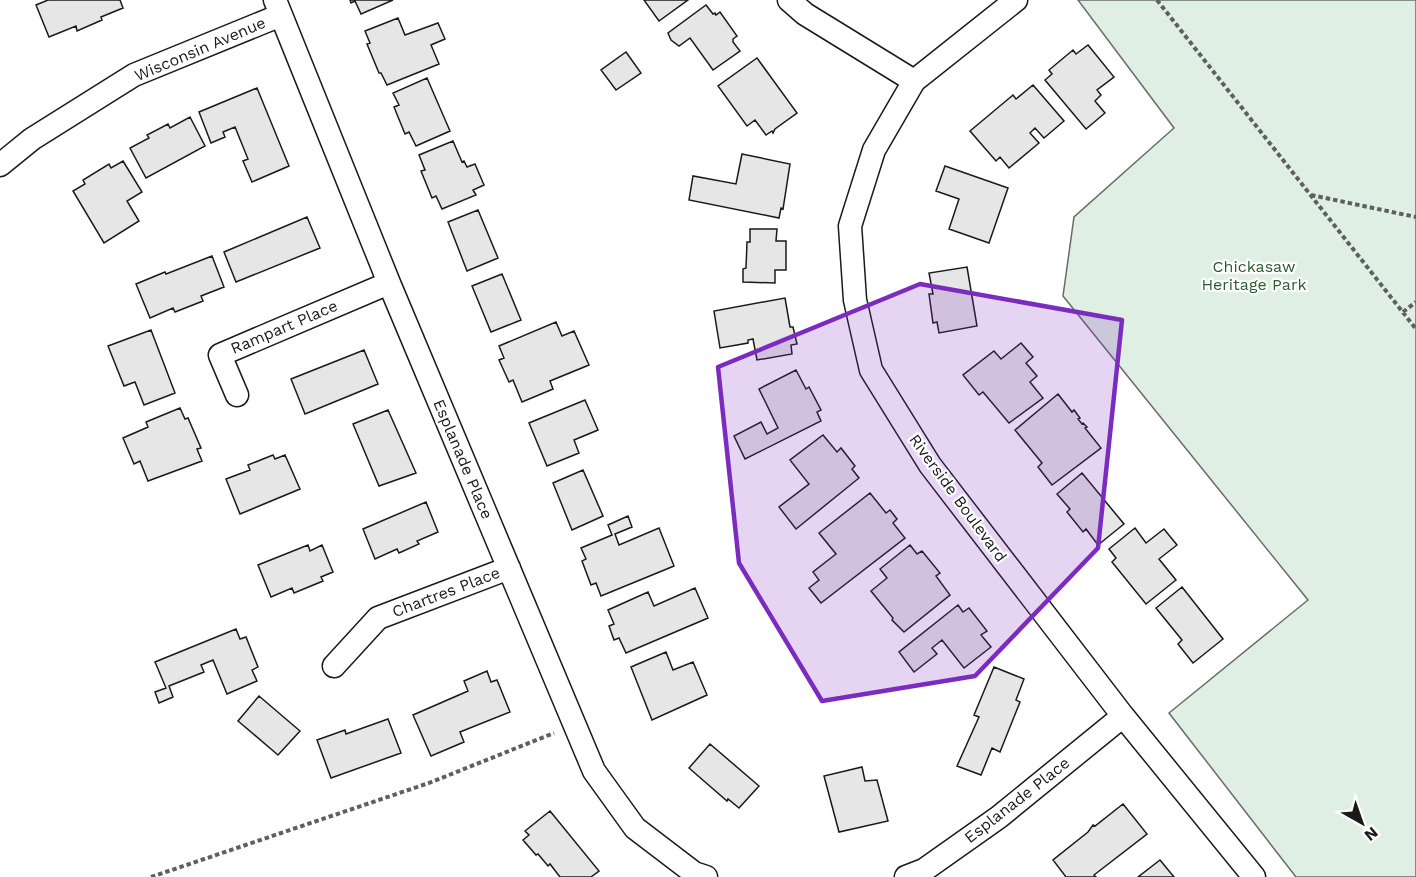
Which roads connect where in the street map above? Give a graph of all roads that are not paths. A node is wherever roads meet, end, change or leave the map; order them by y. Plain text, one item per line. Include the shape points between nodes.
1 (789, 0) edge
2 (1016, 0) edge
3 (278, 8) edge
4 (914, 81) junction
5 (0, 165) edge
6 (389, 283) junction
7 (237, 395) dead end
8 (509, 568) junction
9 (334, 666) dead end
10 (1123, 716) junction
11 (706, 877) edge
12 (906, 877) edge
13 (1254, 877) edge

1 - 4 street via 805,14
2 - 4 street, Riverside Boulevard
3 - 5 street, Wisconsin Avenue via 134,75
3 - 6 street, Esplanade Place
4 - 10 street, Riverside Boulevard via 874,150 850,226 855,300 871,370 930,465
6 - 7 street, Rampart Place via 220,354
6 - 8 street, Esplanade Place
8 - 9 street, Chartres Place via 378,618
8 - 11 street, Esplanade Place via 594,771 635,828 694,873
10 - 12 street, Esplanade Place via 999,817 924,870
10 - 13 street, Riverside Boulevard

